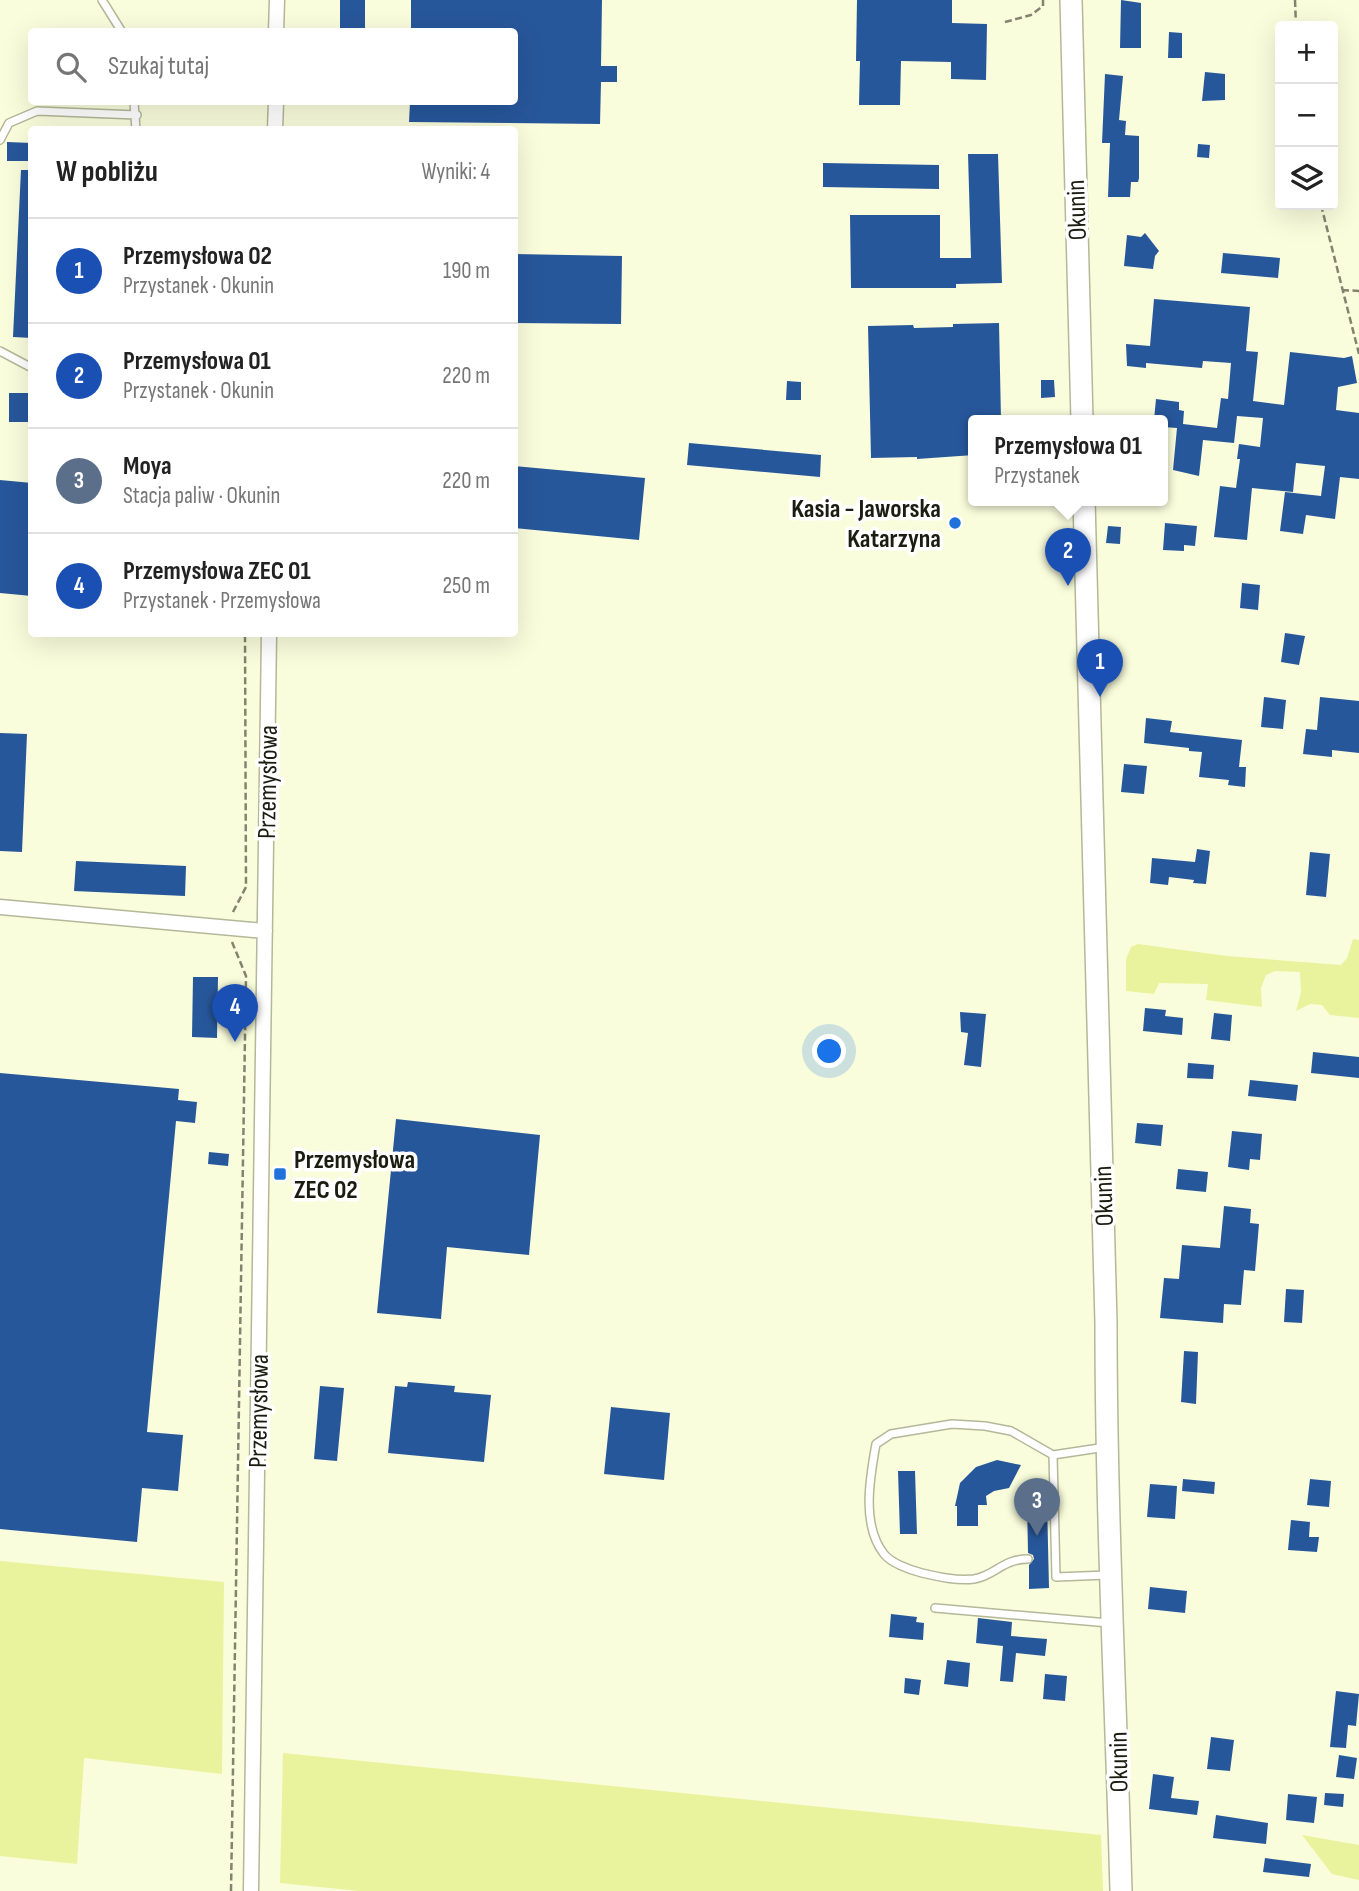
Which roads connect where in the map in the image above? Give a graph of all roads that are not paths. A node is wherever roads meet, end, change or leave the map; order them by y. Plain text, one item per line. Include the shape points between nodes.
1 (102, 0) edge
2 (277, 0) edge
3 (1070, 0) edge
4 (120, 28) edge
5 (276, 28) edge
6 (135, 105) edge
7 (275, 105) edge
8 (137, 115) junction
9 (136, 126) edge
10 (275, 126) edge
11 (0, 140) edge
12 (0, 351) edge
13 (28, 368) edge
14 (1082, 415) edge
15 (1084, 506) edge
16 (269, 637) edge
17 (0, 907) edge
18 (265, 931) junction
19 (1106, 1447) junction
20 (1053, 1455) junction
21 (1028, 1559) dead end
22 (1111, 1574) junction
23 (935, 1608) dead end
24 (1113, 1623) junction
25 (251, 1891) edge
26 (1121, 1891) edge

1 - 4 lane
2 - 5 street
3 - 14 main road, Okunin
6 - 8 lane
7 - 10 street
8 - 9 lane
8 - 11 lane via 37,111 9,122
12 - 13 lane
15 - 19 main road, Okunin
16 - 18 street, Przemysłowa
17 - 18 street
18 - 25 street, Przemysłowa
19 - 20 lane
19 - 22 main road, Okunin
20 - 21 lane via 1011,1431 985,1426 952,1424 891,1434 876,1444 869,1500 873,1532 884,1555 911,1570 941,1578 974,1579 1012,1560
20 - 22 lane via 1052,1558 1056,1577
22 - 24 main road, Okunin
23 - 24 lane
24 - 26 main road, Okunin

